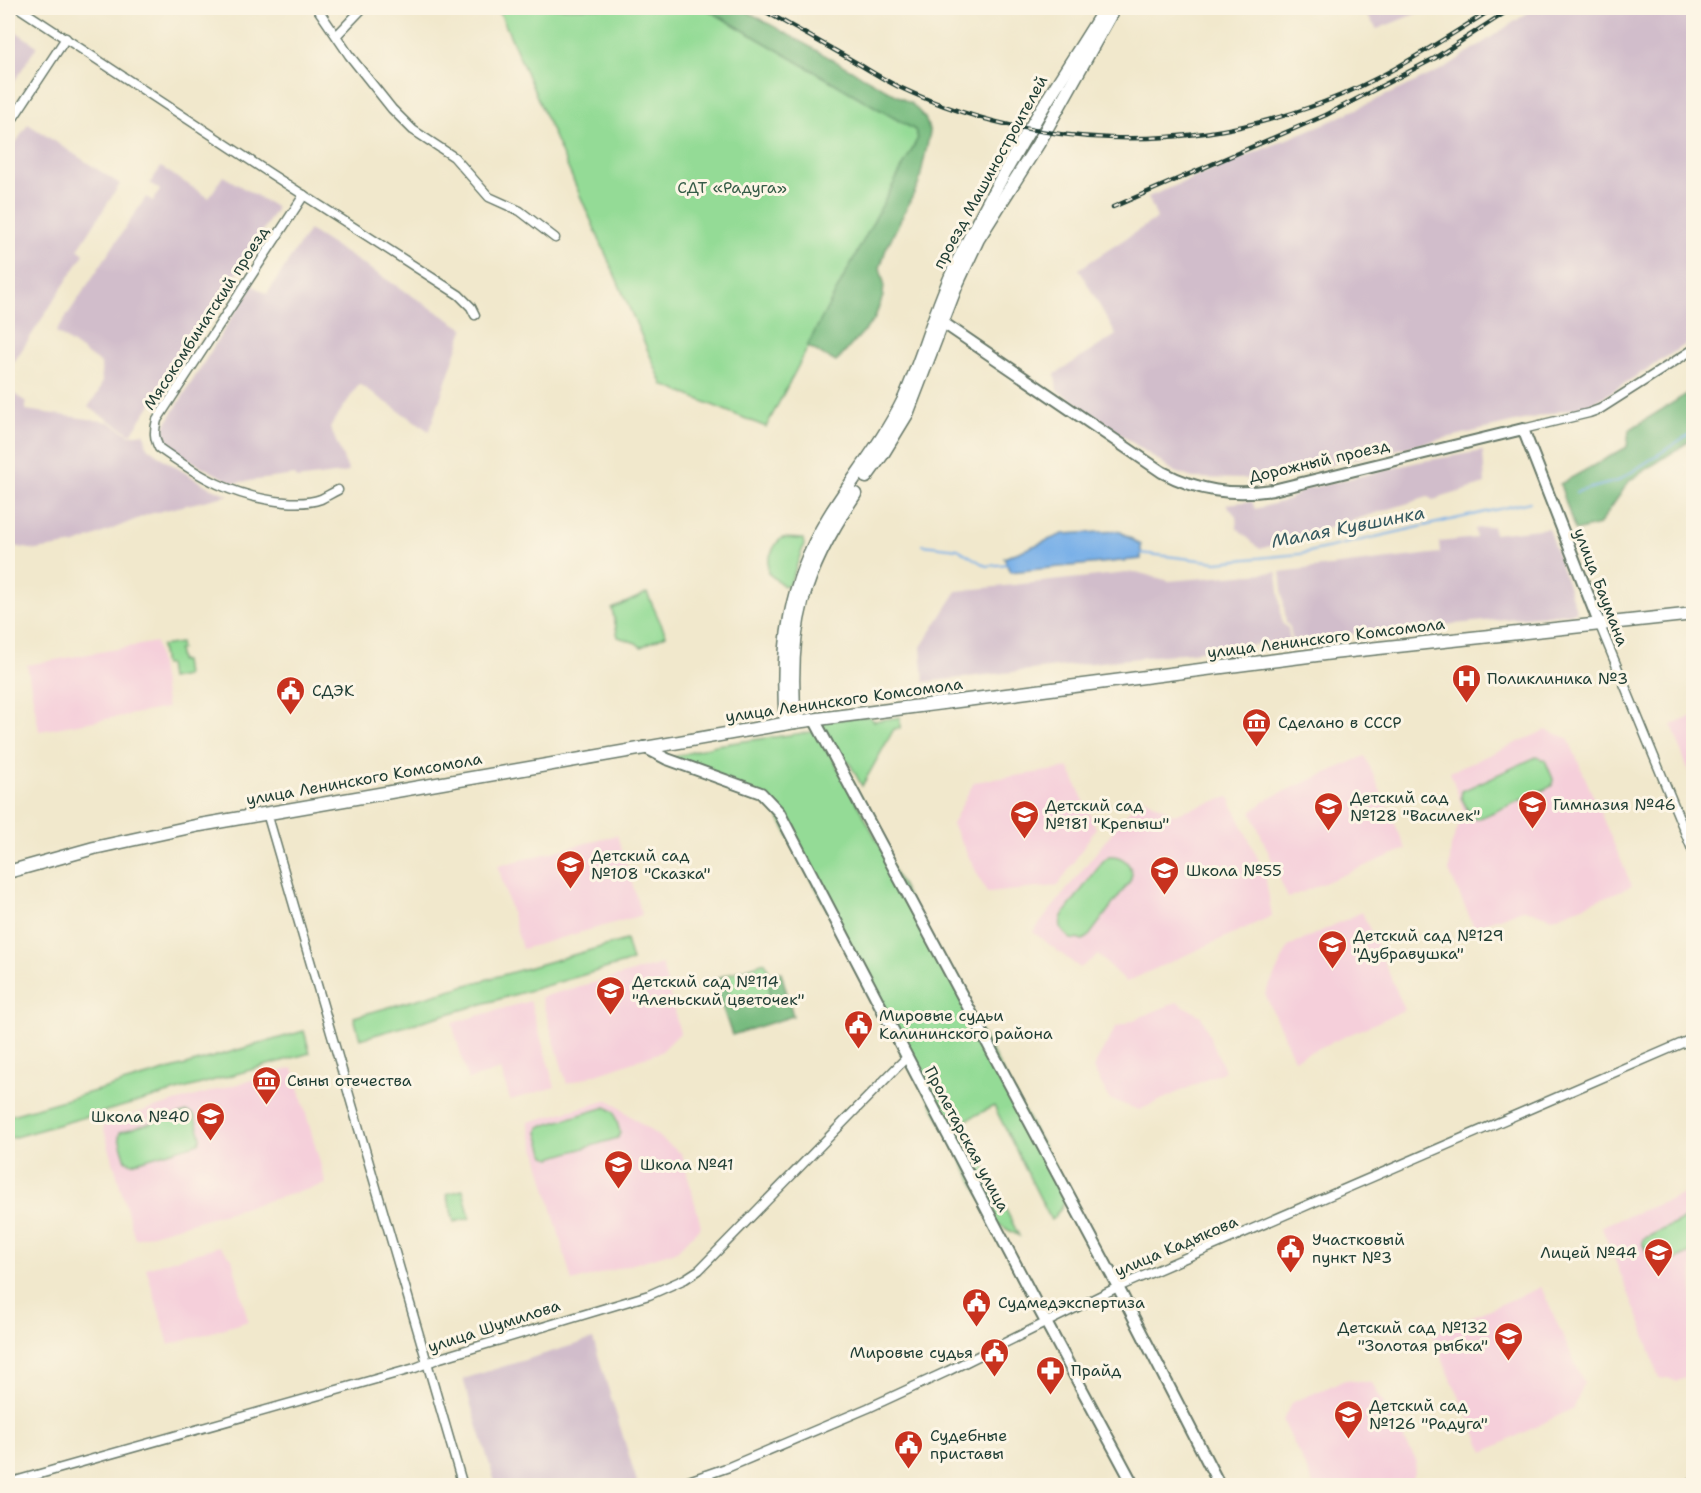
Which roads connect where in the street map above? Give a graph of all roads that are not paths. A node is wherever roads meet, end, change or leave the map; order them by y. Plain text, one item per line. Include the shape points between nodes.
1 (19, 8) edge
2 (317, 8) edge
3 (363, 8) edge
4 (1105, 8) edge
5 (1114, 8) edge
6 (337, 36) junction
7 (66, 38) junction
8 (8, 126) edge
9 (304, 195) junction
10 (555, 238) dead end
11 (475, 315) dead end
12 (938, 319) junction
13 (1694, 349) edge
14 (1523, 429) junction
15 (338, 490) dead end
16 (1694, 614) edge
17 (1599, 623) junction
18 (814, 719) junction
19 (791, 722) junction
20 (645, 747) junction
21 (267, 813) junction
22 (1694, 854) edge
23 (8, 872) edge
24 (1694, 1038) edge
25 (907, 1057) junction
26 (1118, 1287) junction
27 (1046, 1322) junction
28 (427, 1363) junction
29 (1694, 1481) edge
30 (8, 1483) edge
31 (463, 1485) edge
32 (674, 1485) edge
33 (1134, 1485) edge
34 (1220, 1485) edge
35 (1683, 1485) edge

1 - 7 street
2 - 6 street
3 - 6 street
4 - 12 main road, проезд Машиностроителей via 992,197 956,266
5 - 12 main road, проезд Машиностроителей via 1038,144 978,239
6 - 10 street via 392,109 413,130 454,158 489,197 520,211
7 - 8 street
7 - 9 street
9 - 11 street via 459,295
9 - 15 street, Мясокомбинатский проезд via 157,420 155,440 159,448 208,479 257,499 297,503 319,500
12 - 14 street, Дорожный проезд via 1162,472 1203,489 1251,493 1273,490
12 - 19 main road, проезд Машиностроителей via 906,414 882,455 852,491 830,531 793,620
13 - 14 street, Дорожный проезд via 1600,409
14 - 17 street, улица Баумана
16 - 17 main road, улица Ленинского Комсомола
17 - 18 main road, улица Ленинского Комсомола via 1336,652
17 - 22 street, улица Баумана
18 - 19 main road, улица Ленинского Комсомола
18 - 26 street
19 - 20 main road, улица Ленинского Комсомола
20 - 21 main road, улица Ленинского Комсомола
20 - 25 street, Пролетарская улица via 667,759 761,793 780,812
21 - 23 main road, улица Ленинского Комсомола via 94,848
21 - 28 street
24 - 26 street, улица Кадыкова
25 - 27 street, Пролетарская улица
25 - 28 street, улица Шумилова via 699,1270 685,1279 649,1295
26 - 27 street, улица Кадыкова
26 - 34 street
27 - 32 street, улица Кадыкова via 868,1408 729,1467
27 - 33 street, Пролетарская улица
28 - 30 street, улица Шумилова
28 - 31 street
29 - 35 street

